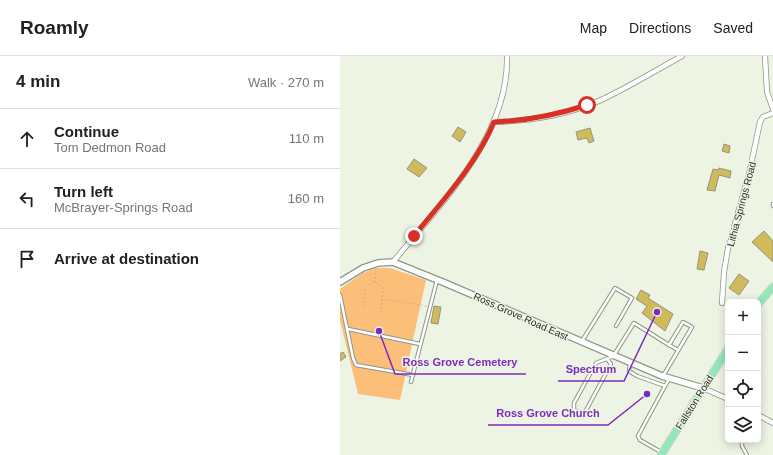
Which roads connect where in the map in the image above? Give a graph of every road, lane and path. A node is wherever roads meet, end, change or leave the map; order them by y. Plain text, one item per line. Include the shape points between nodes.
1 (507, 56) edge
2 (682, 56) edge
3 (765, 56) edge
4 (773, 109) edge
5 (773, 113) edge
6 (494, 122) junction
7 (393, 262) junction
8 (376, 268) dead end
9 (437, 279) junction
10 (340, 282) edge
11 (375, 282) junction
12 (773, 287) edge
13 (340, 295) edge
14 (382, 299) junction
15 (761, 301) edge
16 (722, 303) dead end
17 (363, 306) dead end
18 (430, 307) junction
19 (380, 312) dead end
20 (616, 326) dead end
21 (348, 329) junction
22 (581, 342) junction
23 (420, 344) junction
24 (669, 344) junction
25 (678, 350) junction
26 (725, 354) edge
27 (614, 356) junction
28 (607, 359) junction
29 (630, 363) junction
30 (413, 375) junction
31 (662, 376) junction
32 (669, 378) junction
33 (411, 382) dead end
34 (665, 386) junction
35 (703, 388) junction
36 (725, 398) edge
37 (761, 416) edge
38 (773, 422) edge
39 (742, 443) edge
40 (662, 454) edge
41 (747, 455) edge

1 - 6 street via 504,86
2 - 6 street via 602,100 550,116
3 - 4 street via 768,92
5 - 16 street, Lithia Springs Road via 763,117 760,122 749,174 728,248
6 - 7 street via 482,147 465,172
7 - 9 street, Ross Grove Road East
7 - 10 street, Ross Grove Road East via 363,268
8 - 11 path
9 - 18 lane
9 - 22 street, Ross Grove Road East
11 - 14 path via 382,288
11 - 17 path via 365,287
12 - 15 main road
13 - 21 lane
14 - 18 path
14 - 19 path
18 - 23 lane
20 - 22 lane via 632,298 615,288
21 - 23 lane
21 - 30 lane via 356,365
22 - 27 street, Ross Grove Road East
23 - 30 lane
24 - 25 lane
24 - 25 lane via 683,322 692,327
24 - 27 lane via 634,323
25 - 31 lane
26 - 35 main road, Fallston Road
27 - 28 lane
27 - 29 street, Ross Grove Road East
28 - 28 lane via 611,364 584,414 578,413 573,406 585,382 596,363
29 - 31 street, Ross Grove Road East
29 - 34 lane via 629,371
30 - 33 lane
31 - 32 street, Ross Grove Road East
32 - 34 lane
32 - 35 street, Ross Grove Road East
34 - 40 lane via 638,436
35 - 36 street
35 - 40 main road, Fallston Road
37 - 38 street
39 - 41 lane

